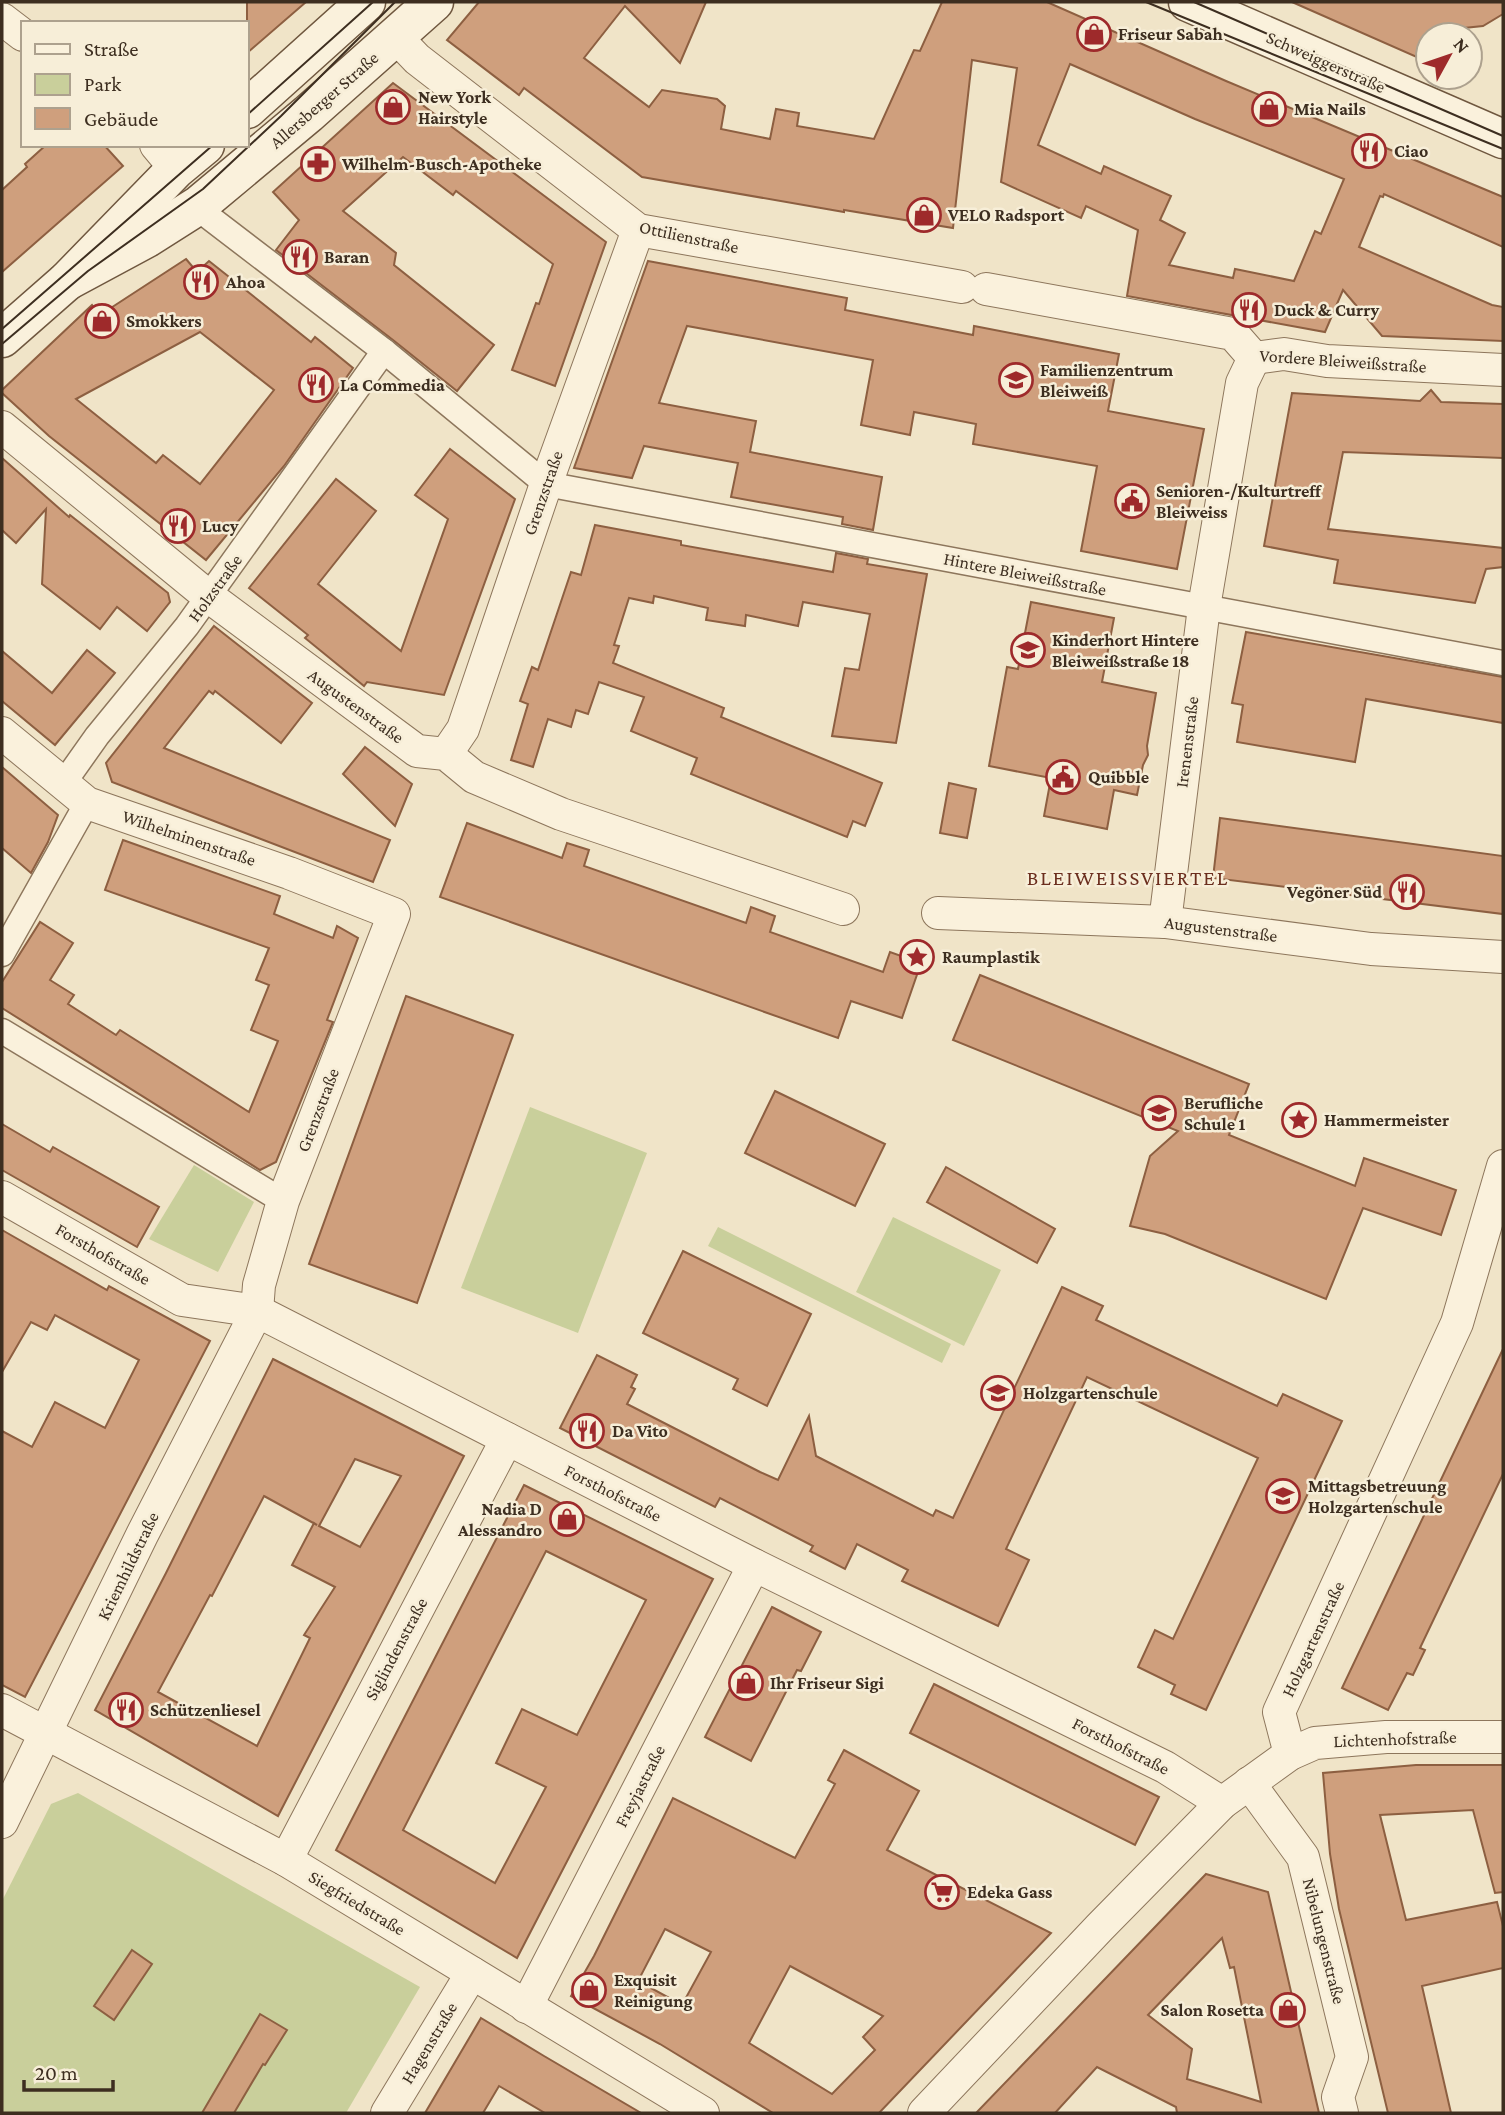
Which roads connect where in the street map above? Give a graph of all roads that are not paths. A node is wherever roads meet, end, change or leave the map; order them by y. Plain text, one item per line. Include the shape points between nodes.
1 (366, 2) edge
2 (434, 2) edge
3 (1188, 2) edge
4 (2, 19) edge
5 (21, 33) edge
6 (396, 37) junction
7 (248, 108) edge
8 (1503, 139) edge
9 (179, 153) edge
10 (198, 205) junction
11 (638, 230) junction
12 (67, 281) junction
13 (974, 288) joint
14 (2, 338) edge
15 (383, 351) junction
16 (1254, 358) junction
17 (1503, 370) edge
18 (2, 428) edge
19 (546, 484) junction
20 (208, 596) junction
21 (1204, 607) junction
22 (1503, 663) edge
23 (2, 733) edge
24 (446, 754) junction
25 (63, 784) junction
26 (88, 803) junction
27 (843, 909) dead end
28 (938, 912) dead end
29 (394, 914) joint
30 (1165, 922) junction
31 (2, 954) edge
32 (1503, 957) edge
33 (2, 1031) edge
34 (1503, 1166) edge
35 (2, 1197) edge
36 (283, 1201) junction
37 (257, 1311) junction
38 (507, 1439) junction
39 (754, 1565) junction
40 (2, 1710) edge
41 (46, 1733) junction
42 (1503, 1737) edge
43 (1290, 1754) junction
44 (1249, 1783) junction
45 (1222, 1803) junction
46 (2, 1822) edge
47 (286, 1860) junction
48 (472, 1973) junction
49 (526, 2007) junction
50 (387, 2113) edge
51 (703, 2113) edge
52 (923, 2113) edge
53 (1342, 2113) edge

1 - 7 main road
2 - 6 main road, Allersberger Straße
3 - 8 main road, Schweiggerstraße
4 - 5 street
6 - 10 main road, Allersberger Straße
6 - 11 street, Ottilienstraße via 417,59
9 - 12 main road, Allersberger Straße
10 - 12 main road, Allersberger Straße
10 - 15 street
11 - 13 street, Ottilienstraße
11 - 19 street, Grenzstraße
12 - 14 main road, Allersberger Straße
13 - 16 street, Vordere Bleiweißstraße via 1233,334
15 - 19 street
15 - 20 street, Holzstraße
16 - 17 street, Vordere Bleiweißstraße via 1283,354 1327,361
16 - 21 street, Irenenstraße via 1242,383
18 - 20 street, Augustenstraße
19 - 21 street, Hintere Bleiweißstraße
19 - 24 street, Grenzstraße via 463,729
20 - 24 street, Augustenstraße via 417,751
20 - 25 street, Holzstraße
21 - 22 street, Hintere Bleiweißstraße
21 - 30 street, Irenenstraße
23 - 25 street, Wilhelminenstraße
24 - 27 street, Augustenstraße via 474,777 561,814
25 - 26 street, Wilhelminenstraße
26 - 29 street, Wilhelminenstraße
26 - 31 street
28 - 30 street, Augustenstraße
29 - 36 street, Grenzstraße
30 - 32 street, Augustenstraße via 1371,948
33 - 36 street
34 - 43 street, Holzgartenstraße via 1457,1323 1279,1712
35 - 37 street, Forsthofstraße via 182,1300
36 - 37 street, Grenzstraße via 259,1284
37 - 38 street, Forsthofstraße
37 - 41 street, Kriemhildstraße
38 - 39 street, Forsthofstraße
38 - 47 street, Siglindenstraße
39 - 45 street, Forsthofstraße via 1165,1766
39 - 49 street, Freyjastraße
40 - 41 street, Siegfriedstraße
41 - 46 street, Kriemhildstraße
41 - 47 street, Siegfriedstraße
42 - 43 street, Lichtenhofstraße via 1386,1737 1315,1743
43 - 44 street
44 - 45 street
44 - 53 street, Nibelungenstraße via 1303,1857 1352,2057 1338,2097
45 - 52 street
47 - 48 street, Siegfriedstraße
48 - 49 street, Siegfriedstraße
48 - 50 street, Hagenstraße
49 - 51 street, Siegfriedstraße

